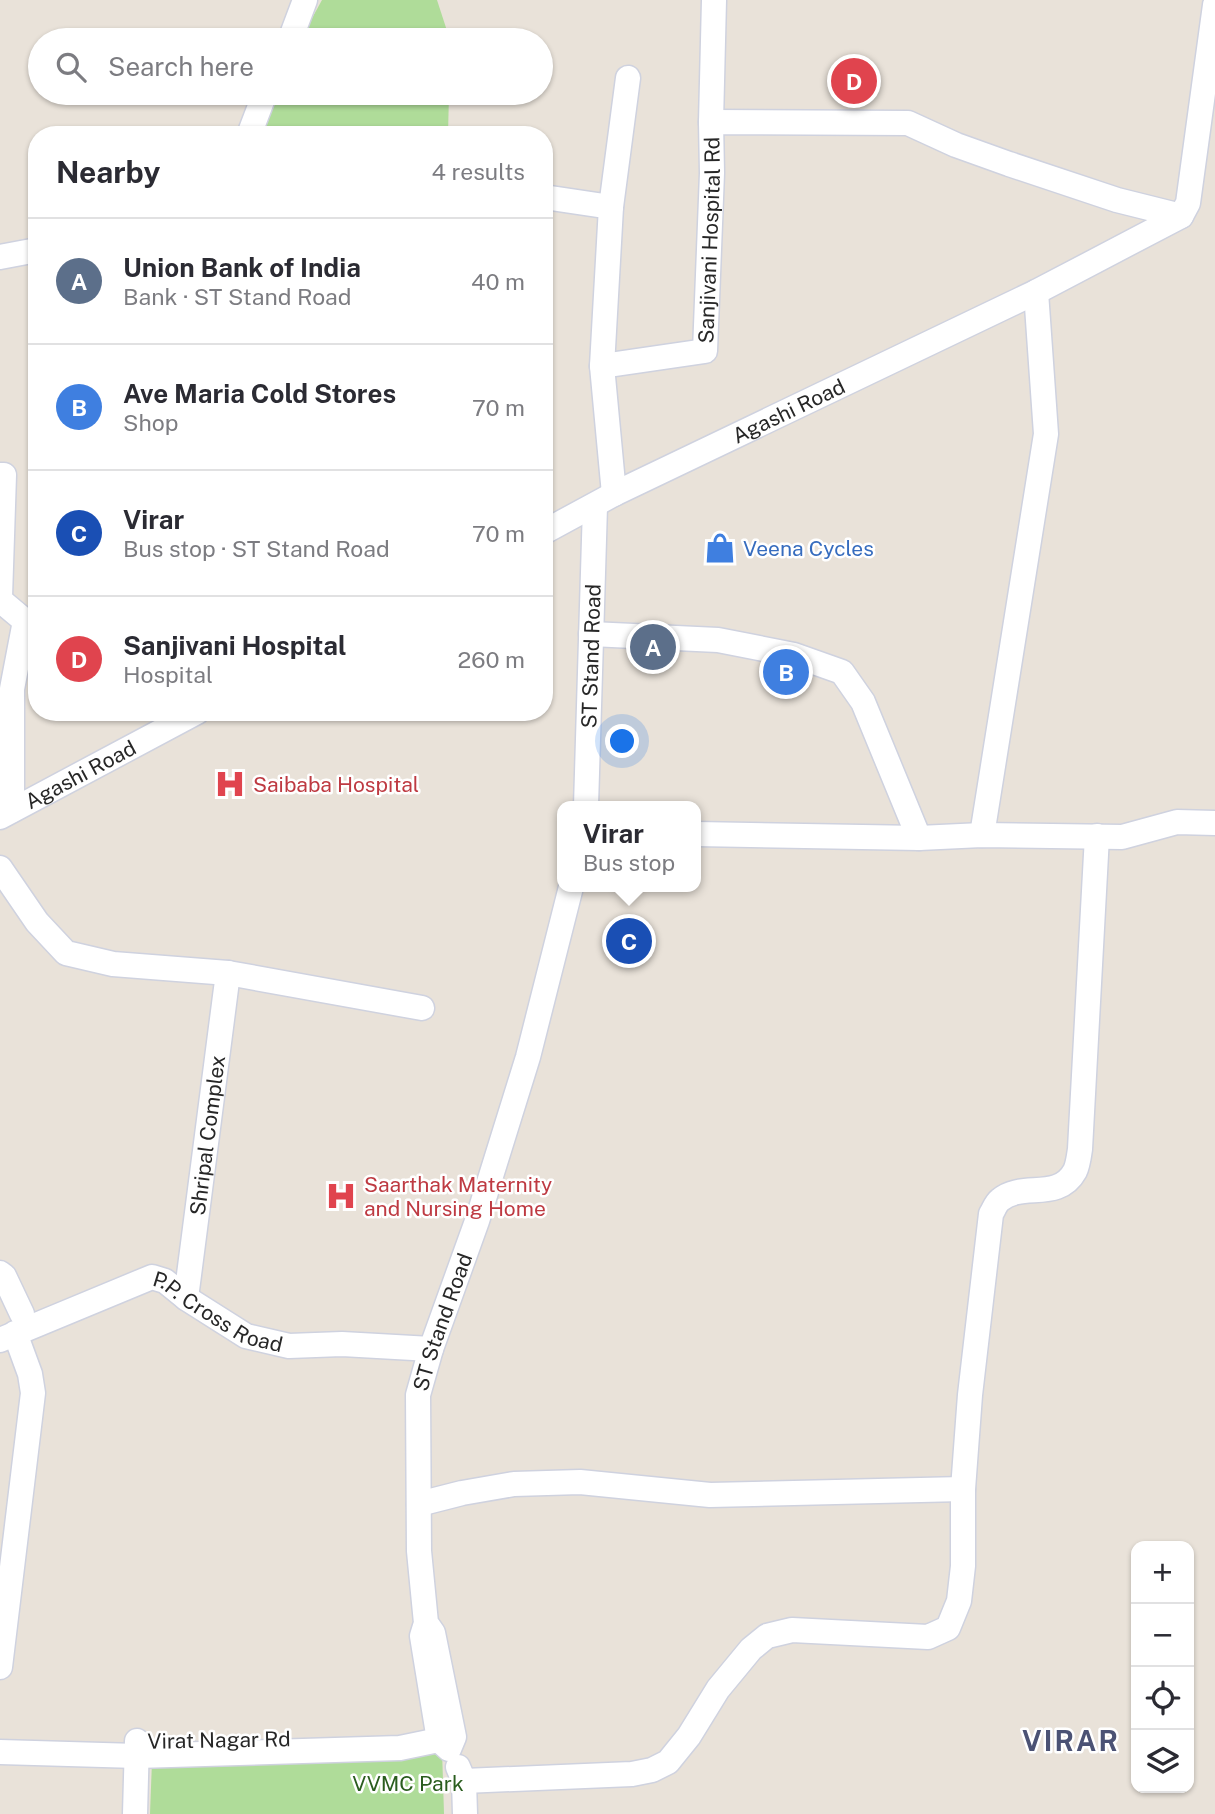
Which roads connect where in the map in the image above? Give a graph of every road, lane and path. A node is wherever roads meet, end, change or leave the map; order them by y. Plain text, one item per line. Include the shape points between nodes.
1 (305, 0) edge
2 (714, 0) edge
3 (1215, 5) edge
4 (294, 28) edge
5 (628, 78) dead end
6 (260, 105) edge
7 (716, 122) junction
8 (252, 126) edge
9 (553, 198) edge
10 (611, 208) junction
11 (1181, 216) junction
12 (28, 252) edge
13 (0, 257) edge
14 (1036, 292) junction
15 (602, 366) junction
16 (0, 475) edge
17 (604, 500) junction
18 (553, 527) edge
19 (0, 598) edge
20 (591, 634) junction
21 (6, 688) edge
22 (180, 721) edge
23 (586, 801) edge
24 (6, 813) edge
25 (1215, 823) edge
26 (701, 834) edge
27 (982, 835) junction
28 (1097, 836) junction
29 (919, 838) junction
30 (0, 868) edge
31 (570, 892) edge
32 (228, 973) junction
33 (422, 1008) dead end
34 (0, 1273) edge
35 (186, 1298) junction
36 (12, 1329) edge
37 (431, 1349) junction
38 (963, 1489) junction
39 (419, 1504) junction
40 (0, 1667) edge
41 (445, 1735) junction
42 (0, 1737) edge
43 (137, 1748) junction
44 (0, 1752) edge
45 (464, 1781) junction
46 (135, 1814) edge
47 (465, 1814) edge

1 - 4 street
2 - 7 street
3 - 11 street via 1188,203
5 - 10 street, ST Stand Road
6 - 8 street
7 - 11 street via 908,123 1009,164
7 - 15 street, Sanjivani Hospital Rd via 705,351
9 - 10 street
10 - 15 street, ST Stand Road
11 - 14 street, Agashi Road
12 - 13 street
14 - 17 street, Agashi Road
14 - 27 street via 1046,433
15 - 17 street, ST Stand Road
16 - 19 street via 4,475
17 - 18 street, Agashi Road
17 - 20 street, ST Stand Road
19 - 21 street via 25,621
20 - 23 street, ST Stand Road
20 - 29 street via 718,640 794,655 842,673 863,702
21 - 24 street
22 - 24 street, Agashi Road
25 - 28 street via 1177,822 1122,837
26 - 29 street
27 - 28 street
27 - 29 street
28 - 38 street via 1076,1170 1063,1185 1011,1194 999,1201 991,1214
30 - 32 street via 37,922 66,953 113,964
31 - 37 street, ST Stand Road via 528,1057
32 - 33 street
32 - 35 street, Shripal Complex
34 - 36 street
35 - 36 street, P.P. Cross Road via 152,1277
35 - 37 street, P.P. Cross Road via 246,1336 289,1346
36 - 40 street via 33,1393
37 - 39 street, ST Stand Road via 418,1395
38 - 39 street via 710,1495 567,1482 514,1484
38 - 45 street via 963,1566 959,1601 948,1628 928,1637 792,1630 767,1636 718,1689 668,1762 652,1770
39 - 41 street, ST Stand Road via 426,1623 433,1633
41 - 43 street, Virat Nagar Rd
41 - 45 street, ST Stand Road
42 - 43 street, Virat Nagar Rd
43 - 44 street
43 - 46 street
45 - 47 street

